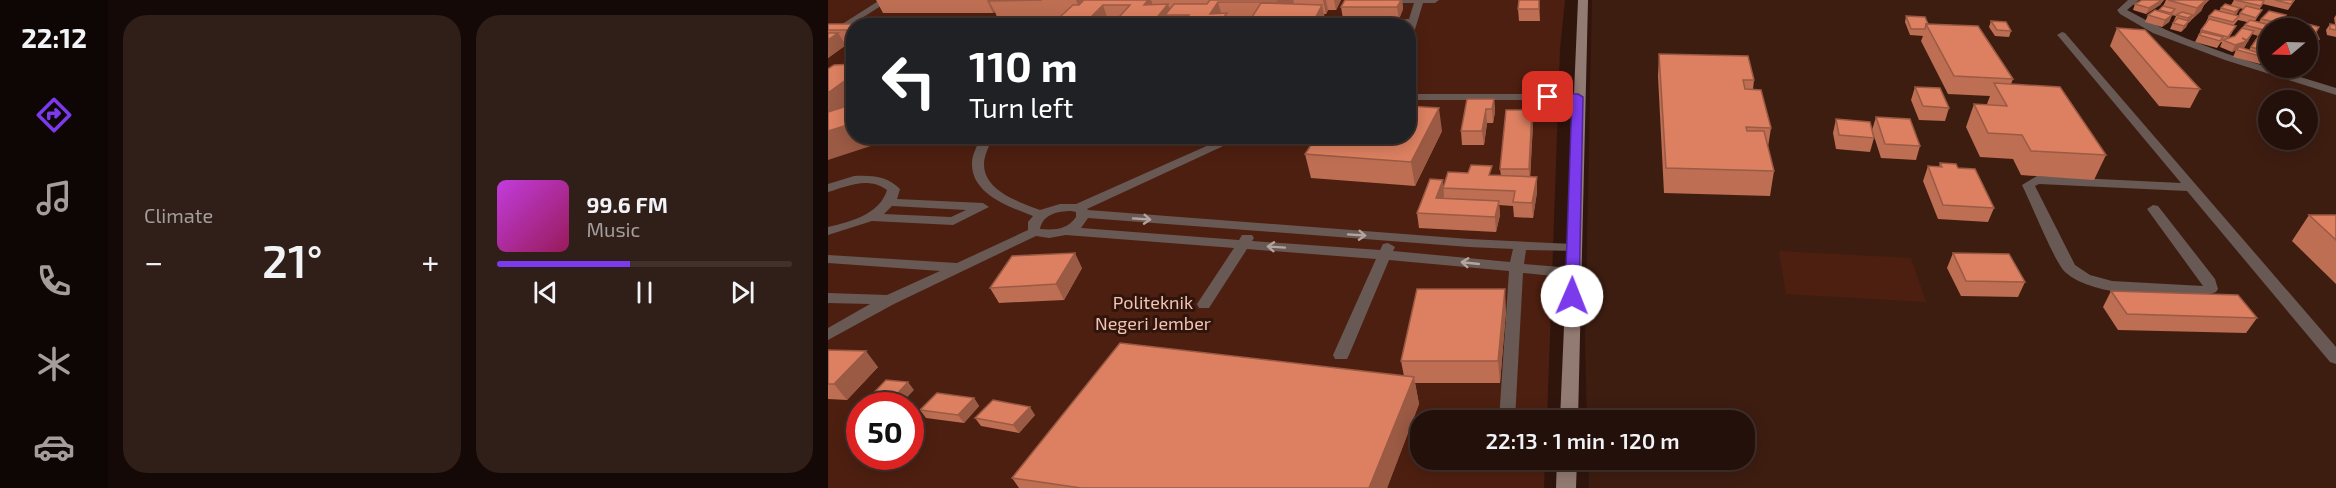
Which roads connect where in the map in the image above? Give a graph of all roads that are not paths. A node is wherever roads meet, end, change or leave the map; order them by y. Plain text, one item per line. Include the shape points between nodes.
1 (886, 0) edge
2 (1366, 0) edge
3 (1419, 0) edge
4 (1435, 0) edge
5 (1583, 0) edge
6 (2134, 0) edge
7 (856, 18) edge
8 (1413, 18) edge
9 (846, 24) edge
10 (846, 32) edge
11 (831, 33) edge
12 (2062, 36) dead end
13 (2336, 92) edge
14 (1416, 97) edge
15 (1578, 97) junction
16 (985, 144) edge
17 (1216, 144) edge
18 (2191, 186) junction
19 (828, 188) edge
20 (889, 202) junction
21 (1010, 204) junction
22 (983, 207) junction
23 (2153, 209) dead end
24 (1081, 211) junction
25 (1042, 215) junction
26 (870, 217) junction
27 (1254, 227) junction
28 (843, 228) junction
29 (828, 231) edge
30 (1065, 231) junction
31 (1035, 232) junction
32 (1392, 237) junction
33 (828, 242) edge
34 (1242, 245) junction
35 (1520, 246) junction
36 (1573, 248) junction
37 (1385, 255) junction
38 (828, 259) edge
39 (958, 267) junction
40 (1516, 268) junction
41 (1572, 273) junction
42 (828, 298) edge
43 (889, 300) junction
44 (1204, 304) dead end
45 (832, 330) edge
46 (1341, 356) dead end
47 (2336, 358) edge
48 (1508, 410) edge
49 (1569, 410) edge
50 (1567, 470) edge
51 (1566, 488) edge

1 - 7 lane
2 - 3 lane
3 - 4 lane
3 - 8 lane
5 - 15 main road
6 - 13 street via 2123,12 2157,31
9 - 11 lane
10 - 11 lane
12 - 18 lane
14 - 15 lane
15 - 36 main road
16 - 21 lane via 978,165 982,180
17 - 24 lane
18 - 23 lane via 2037,180 2028,185 2069,267 2085,278 2112,286 2211,289 2210,282
18 - 47 lane
19 - 20 lane via 864,179 885,181 894,189
20 - 22 lane
20 - 26 lane
21 - 22 lane
21 - 25 lane
22 - 26 lane via 953,221
24 - 25 lane via 1057,208
24 -> 27 lane
24 - 30 lane via 1079,223
25 - 31 lane via 1033,224
26 - 28 lane
27 -> 32 lane
27 - 34 lane
28 - 29 lane
28 - 33 lane
30 - 31 lane
30 - 34 lane
31 - 39 lane
32 - 35 lane
32 - 37 lane
37 -> 34 lane
34 - 44 lane
35 - 36 lane
35 - 40 lane
36 - 41 main road
40 -> 37 lane
37 - 46 lane
38 - 39 lane
39 - 43 lane
40 - 41 lane
40 - 48 lane
41 - 49 main road
42 - 43 lane
43 - 45 lane
50 - 51 main road

